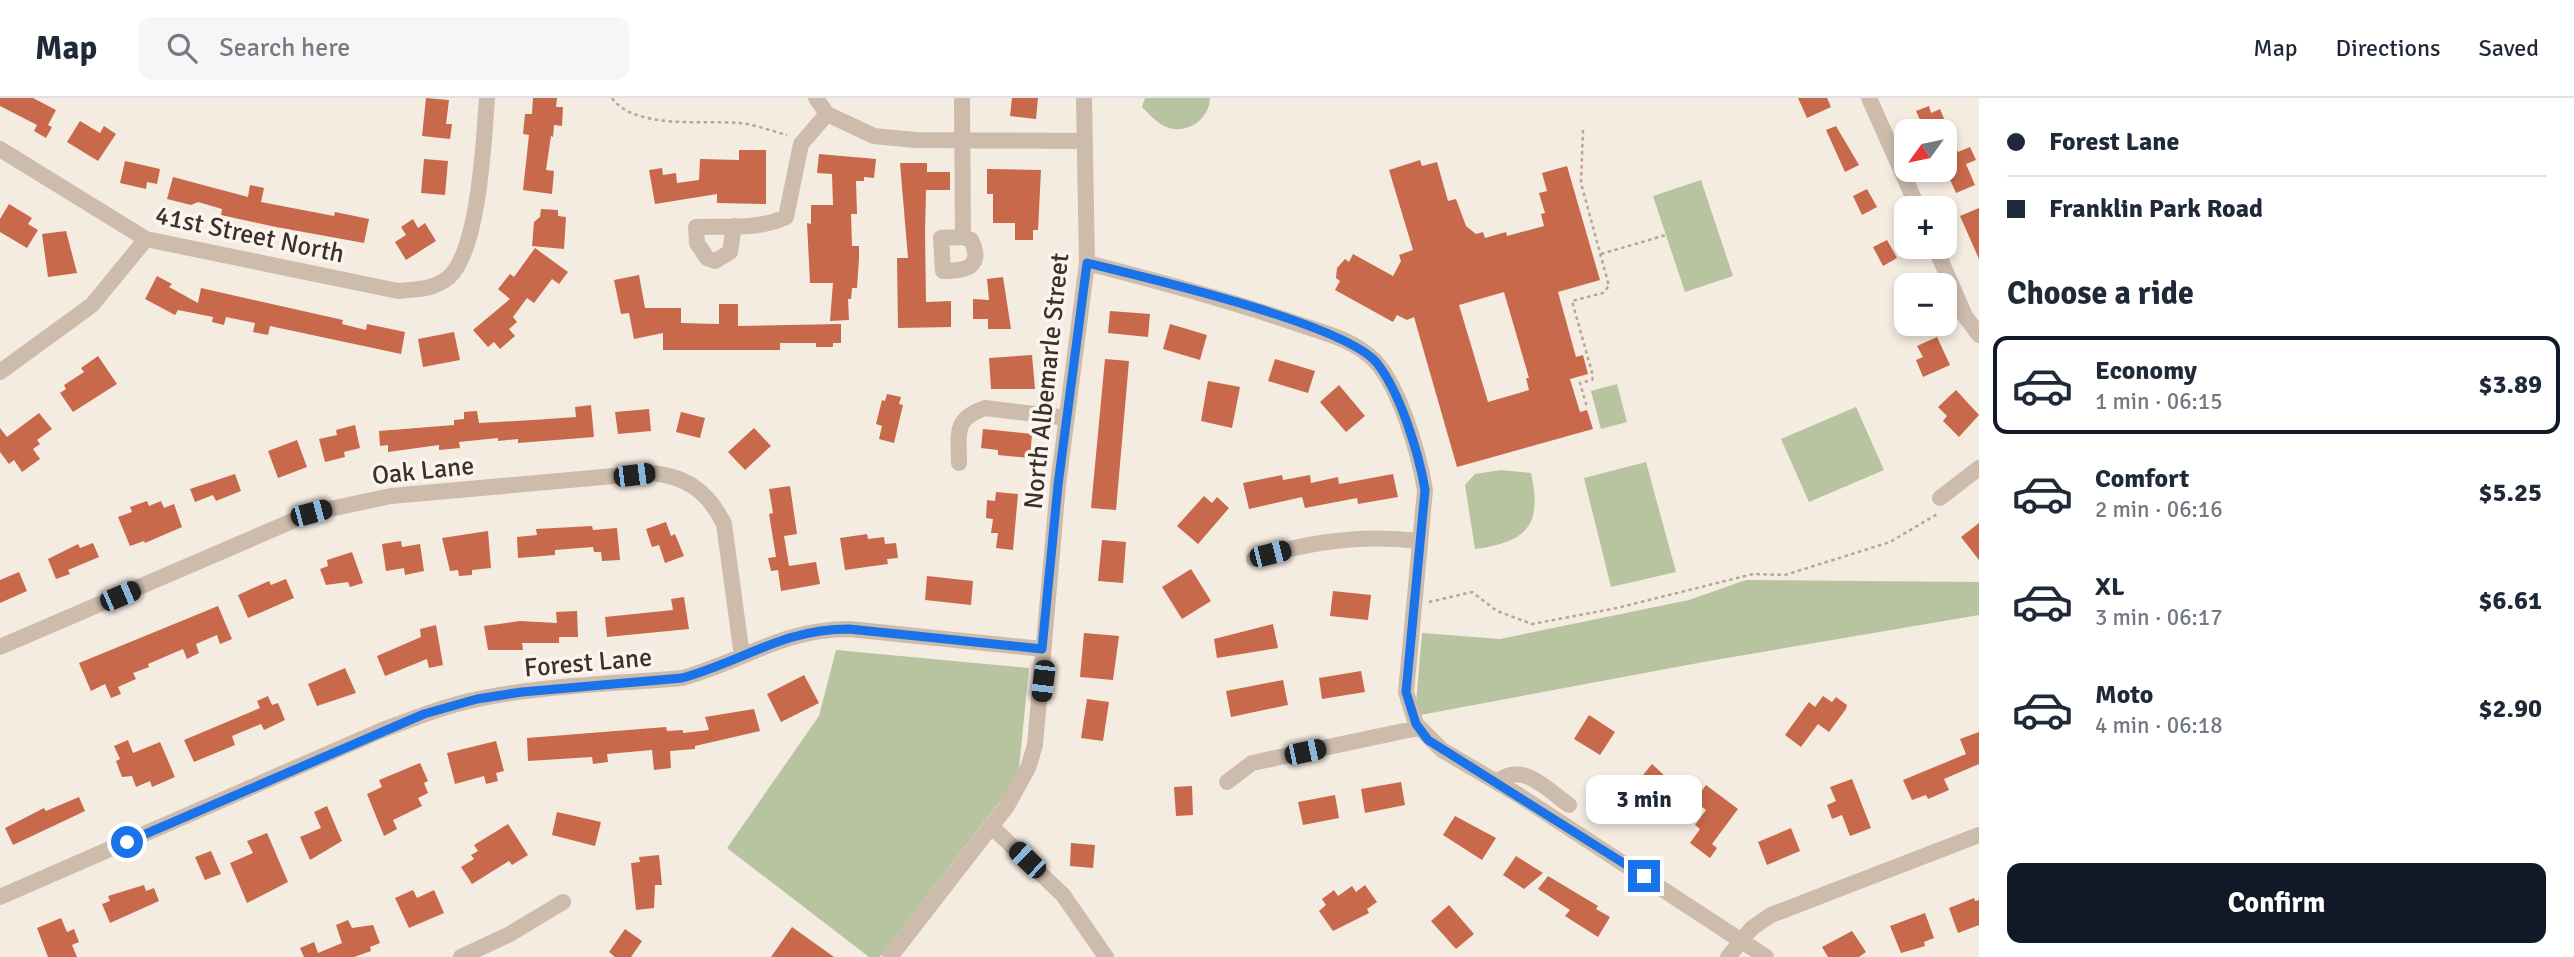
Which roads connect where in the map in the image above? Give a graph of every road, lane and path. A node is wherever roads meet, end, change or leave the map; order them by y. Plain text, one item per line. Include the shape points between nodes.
1 (487, 98) edge
2 (612, 98) edge
3 (816, 98) edge
4 (962, 98) edge
5 (1084, 98) edge
6 (1869, 98) edge
7 (827, 114) junction
8 (1583, 130) dead end
9 (964, 138) junction
10 (804, 140) junction
11 (1085, 141) junction
12 (0, 149) edge
13 (1913, 196) edge
14 (734, 226) dead end
15 (1666, 236) dead end
16 (963, 237) dead end
17 (146, 239) junction
18 (1601, 254) junction
19 (1940, 259) edge
20 (1087, 263) junction
21 (1979, 335) edge
22 (0, 372) edge
23 (1587, 407) dead end
24 (1067, 418) junction
25 (959, 463) dead end
26 (1979, 468) edge
27 (1941, 505) joint
28 (1418, 541) junction
29 (1254, 559) dead end
30 (1413, 608) junction
31 (0, 647) edge
32 (1042, 649) junction
33 (742, 656) junction
34 (1418, 728) junction
35 (1227, 782) dead end
36 (1497, 782) junction
37 (1569, 805) dead end
38 (991, 826) junction
39 (1979, 835) edge
40 (0, 897) edge
41 (563, 902) dead end
42 (1740, 940) junction
43 (461, 957) edge
44 (890, 957) edge
45 (1106, 957) edge
46 (1728, 957) edge
47 (1766, 957) edge

1 - 17 street, 41st Street North via 473,230 450,276 429,288 398,291
2 - 10 path via 619,108 651,117 741,123
3 - 7 street
4 - 9 street
5 - 11 street, North Albemarle Street
6 - 13 street
7 - 9 street via 874,136
7 - 10 street
8 - 18 path via 1581,183
9 - 11 street
9 - 16 street
10 - 14 street via 786,217 767,226
11 - 20 street, North Albemarle Street
12 - 17 street, 41st Street North
15 - 18 path
17 - 22 street via 92,305
18 - 23 path via 1608,292 1572,301 1593,376 1580,383
19 - 21 street via 1965,316
20 - 24 street, North Albemarle Street
20 - 28 street via 1276,316 1362,349 1385,375 1421,467 1425,490
24 - 25 street via 985,408 973,412 960,426
24 - 32 street, North Albemarle Street
26 - 27 street
27 - 30 path via 1890,542 1785,575 1753,574 1617,608 1532,624 1497,611 1472,592
28 - 29 street via 1365,537 1306,545
28 - 30 street
30 - 34 street via 1406,692
31 - 33 street, Oak Lane via 311,513 391,496 648,473 682,479 708,497 717,510 724,524
32 - 33 street, Forest Lane via 819,629
32 - 38 street, North Albemarle Street via 1035,745 1018,790
33 - 40 street, Forest Lane via 682,678 522,692 424,714
34 - 35 street via 1252,763
34 - 36 street via 1442,750
36 - 37 street via 1508,773 1522,773
36 - 42 street
38 - 44 street, North Albemarle Street
38 - 45 street via 1063,895
39 - 42 street via 1771,915
41 - 43 street
42 - 46 street
42 - 47 street

